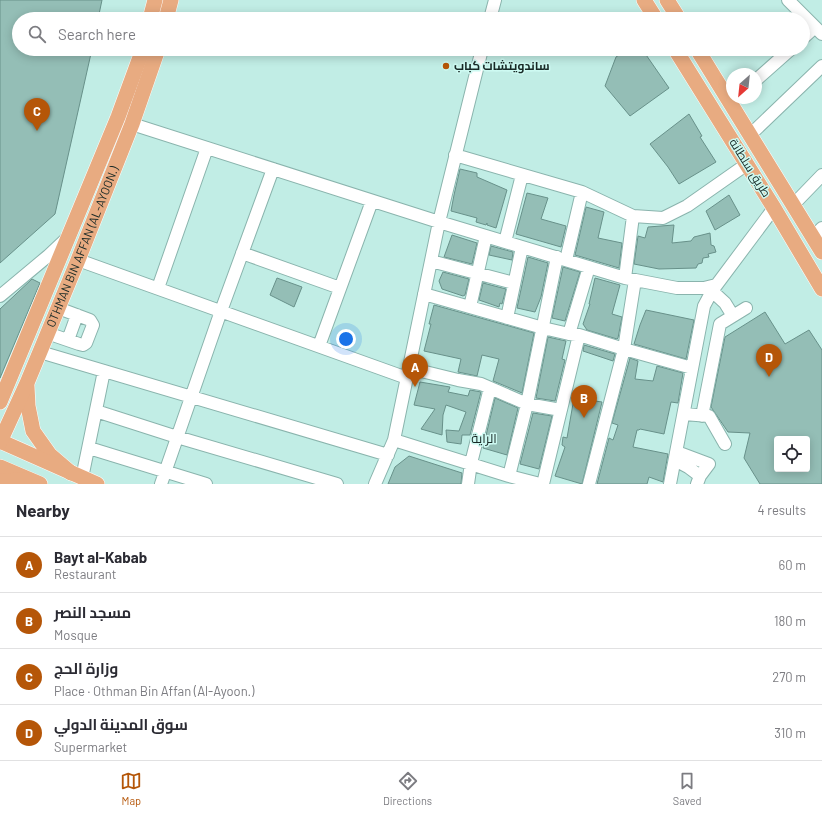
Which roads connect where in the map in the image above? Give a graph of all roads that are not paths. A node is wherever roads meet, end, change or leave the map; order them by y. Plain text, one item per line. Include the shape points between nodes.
1 (155, 0) edge
2 (171, 0) edge
3 (495, 0) edge
4 (644, 0) edge
5 (667, 0) edge
6 (788, 0) edge
7 (152, 12) edge
8 (168, 12) edge
9 (492, 12) edge
10 (652, 12) edge
11 (675, 12) edge
12 (800, 12) edge
13 (810, 21) edge
14 (819, 30) edge
15 (810, 34) edge
16 (140, 56) edge
17 (156, 56) edge
18 (480, 56) edge
19 (679, 56) edge
20 (703, 56) edge
21 (783, 56) edge
22 (822, 66) edge
23 (762, 75) edge
24 (726, 90) edge
25 (735, 104) edge
26 (132, 124) junction
27 (750, 135) junction
28 (207, 148) junction
29 (455, 156) junction
30 (747, 164) junction
31 (273, 169) junction
32 (522, 175) junction
33 (822, 175) edge
34 (582, 192) junction
35 (372, 201) junction
36 (793, 205) junction
37 (774, 208) junction
38 (633, 216) junction
39 (438, 222) junction
40 (817, 233) edge
41 (486, 236) junction
42 (68, 237) junction
43 (505, 242) junction
44 (522, 247) junction
45 (822, 252) edge
46 (242, 253) junction
47 (561, 258) junction
48 (78, 260) junction
49 (431, 261) junction
50 (589, 267) junction
51 (478, 273) junction
52 (630, 279) junction
53 (514, 283) junction
54 (158, 288) junction
55 (340, 288) junction
56 (714, 288) junction
57 (822, 290) edge
58 (424, 294) junction
59 (0, 296) edge
60 (470, 307) junction
61 (58, 308) junction
62 (746, 308) dead end
63 (221, 311) junction
64 (77, 315) junction
65 (733, 316) junction
66 (507, 318) junction
67 (543, 328) junction
68 (48, 333) junction
69 (574, 334) junction
70 (68, 340) junction
71 (319, 346) junction
72 (624, 350) junction
73 (40, 352) junction
74 (692, 368) junction
75 (104, 371) junction
76 (408, 373) junction
77 (27, 383) junction
78 (490, 388) junction
79 (1, 398) edge
80 (191, 398) junction
81 (527, 404) junction
82 (561, 410) junction
83 (96, 411) junction
84 (684, 414) junction
85 (702, 416) junction
86 (177, 436) junction
87 (394, 440) junction
88 (0, 441) edge
89 (725, 444) dead end
90 (89, 448) junction
91 (388, 455) junction
92 (676, 456) junction
93 (471, 463) junction
94 (0, 466) edge
95 (165, 471) junction
96 (77, 476) junction
97 (509, 476) junction
98 (698, 480) edge
99 (0, 481) edge
100 (36, 482) edge
101 (96, 484) edge
102 (161, 484) edge
103 (206, 484) edge
104 (337, 484) edge
105 (376, 484) edge
106 (468, 484) edge
107 (542, 484) edge
108 (589, 484) edge
109 (670, 484) edge

1 - 7 main road
2 - 8 main road
3 - 9 street
4 - 10 main road
5 - 11 main road
6 - 12 street
13 - 14 street
14 - 15 street
16 - 42 main road, OTHMAN BIN AFFAN (AL-AYOON.)
17 - 26 main road, OTHMAN BIN AFFAN (AL-AYOON.)
18 - 29 street
19 - 30 main road, طريق سلطانة
20 - 24 main road, طريق سلطانة
21 - 23 street
22 - 27 street
25 - 27 main road, طريق سلطانة
26 - 28 street
26 - 48 main road, OTHMAN BIN AFFAN (AL-AYOON.)
27 - 36 main road, طريق سلطانة
28 - 31 street
28 - 54 street
29 - 32 street
29 - 39 street
30 - 37 main road, طريق سلطانة
30 - 38 street via 688,206 663,218
31 - 35 street
31 - 46 street
32 - 34 street
32 - 43 street
33 - 36 street
34 - 38 street
34 - 47 street
35 - 39 street
35 - 55 street
36 - 40 main road, طريق سلطانة
37 - 56 street
37 - 57 main road, طريق سلطانة
38 - 52 street
39 - 41 street
39 - 49 street
40 - 45 main road, طريق سلطانة
41 - 43 street
41 - 51 street
42 - 59 street
42 - 79 main road, OTHMAN BIN AFFAN (AL-AYOON.)
43 - 44 street
44 - 47 street
44 - 53 street
46 - 55 street
46 - 63 street
47 - 50 street
47 - 67 street
48 - 54 street
48 - 61 main road, OTHMAN BIN AFFAN (AL-AYOON.)
49 - 51 street
49 - 58 street
50 - 52 street
50 - 69 street
51 - 53 street
51 - 60 street
52 - 56 street via 677,288
52 - 72 street
53 - 66 street
54 - 63 street
55 - 71 street
56 - 65 street
56 - 74 street via 704,306
58 - 60 street
58 - 76 street
60 - 66 street
61 - 64 street
61 - 68 main road, OTHMAN BIN AFFAN (AL-AYOON.)
62 - 65 street
63 - 71 street
63 - 80 street
64 - 70 street
64 - 70 street via 90,320 93,325 83,345
65 - 85 street via 720,324
66 - 67 street
67 - 69 street
67 - 81 street
68 - 70 street
68 - 73 main road, OTHMAN BIN AFFAN (AL-AYOON.)
69 - 72 street
69 - 82 street
71 - 76 street
72 - 74 street
72 - 108 street
73 - 75 street
73 - 77 main road, OTHMAN BIN AFFAN (AL-AYOON.)
74 - 84 street
75 - 80 street
75 - 83 street
76 - 78 street via 481,384
76 - 87 street
77 - 88 main road, OTHMAN BIN AFFAN (AL-AYOON.)
77 - 96 main road via 33,431 50,456
78 - 81 street
78 - 93 street
80 - 86 street
80 - 91 street
81 - 82 street
81 - 97 street
82 - 107 street
83 - 86 street
83 - 90 street
84 - 85 street
84 - 92 street
85 - 89 street via 709,416
86 - 95 street
86 - 104 street
87 - 91 street
87 - 93 street
88 - 96 main road
90 - 95 street
90 - 96 street
91 - 105 street
92 - 98 street
92 - 98 street via 709,464
92 - 109 street
93 - 97 street
93 - 106 street
94 - 100 main road
95 - 102 street
95 - 103 street
96 - 101 main road
97 - 107 street
99 - 100 main road

